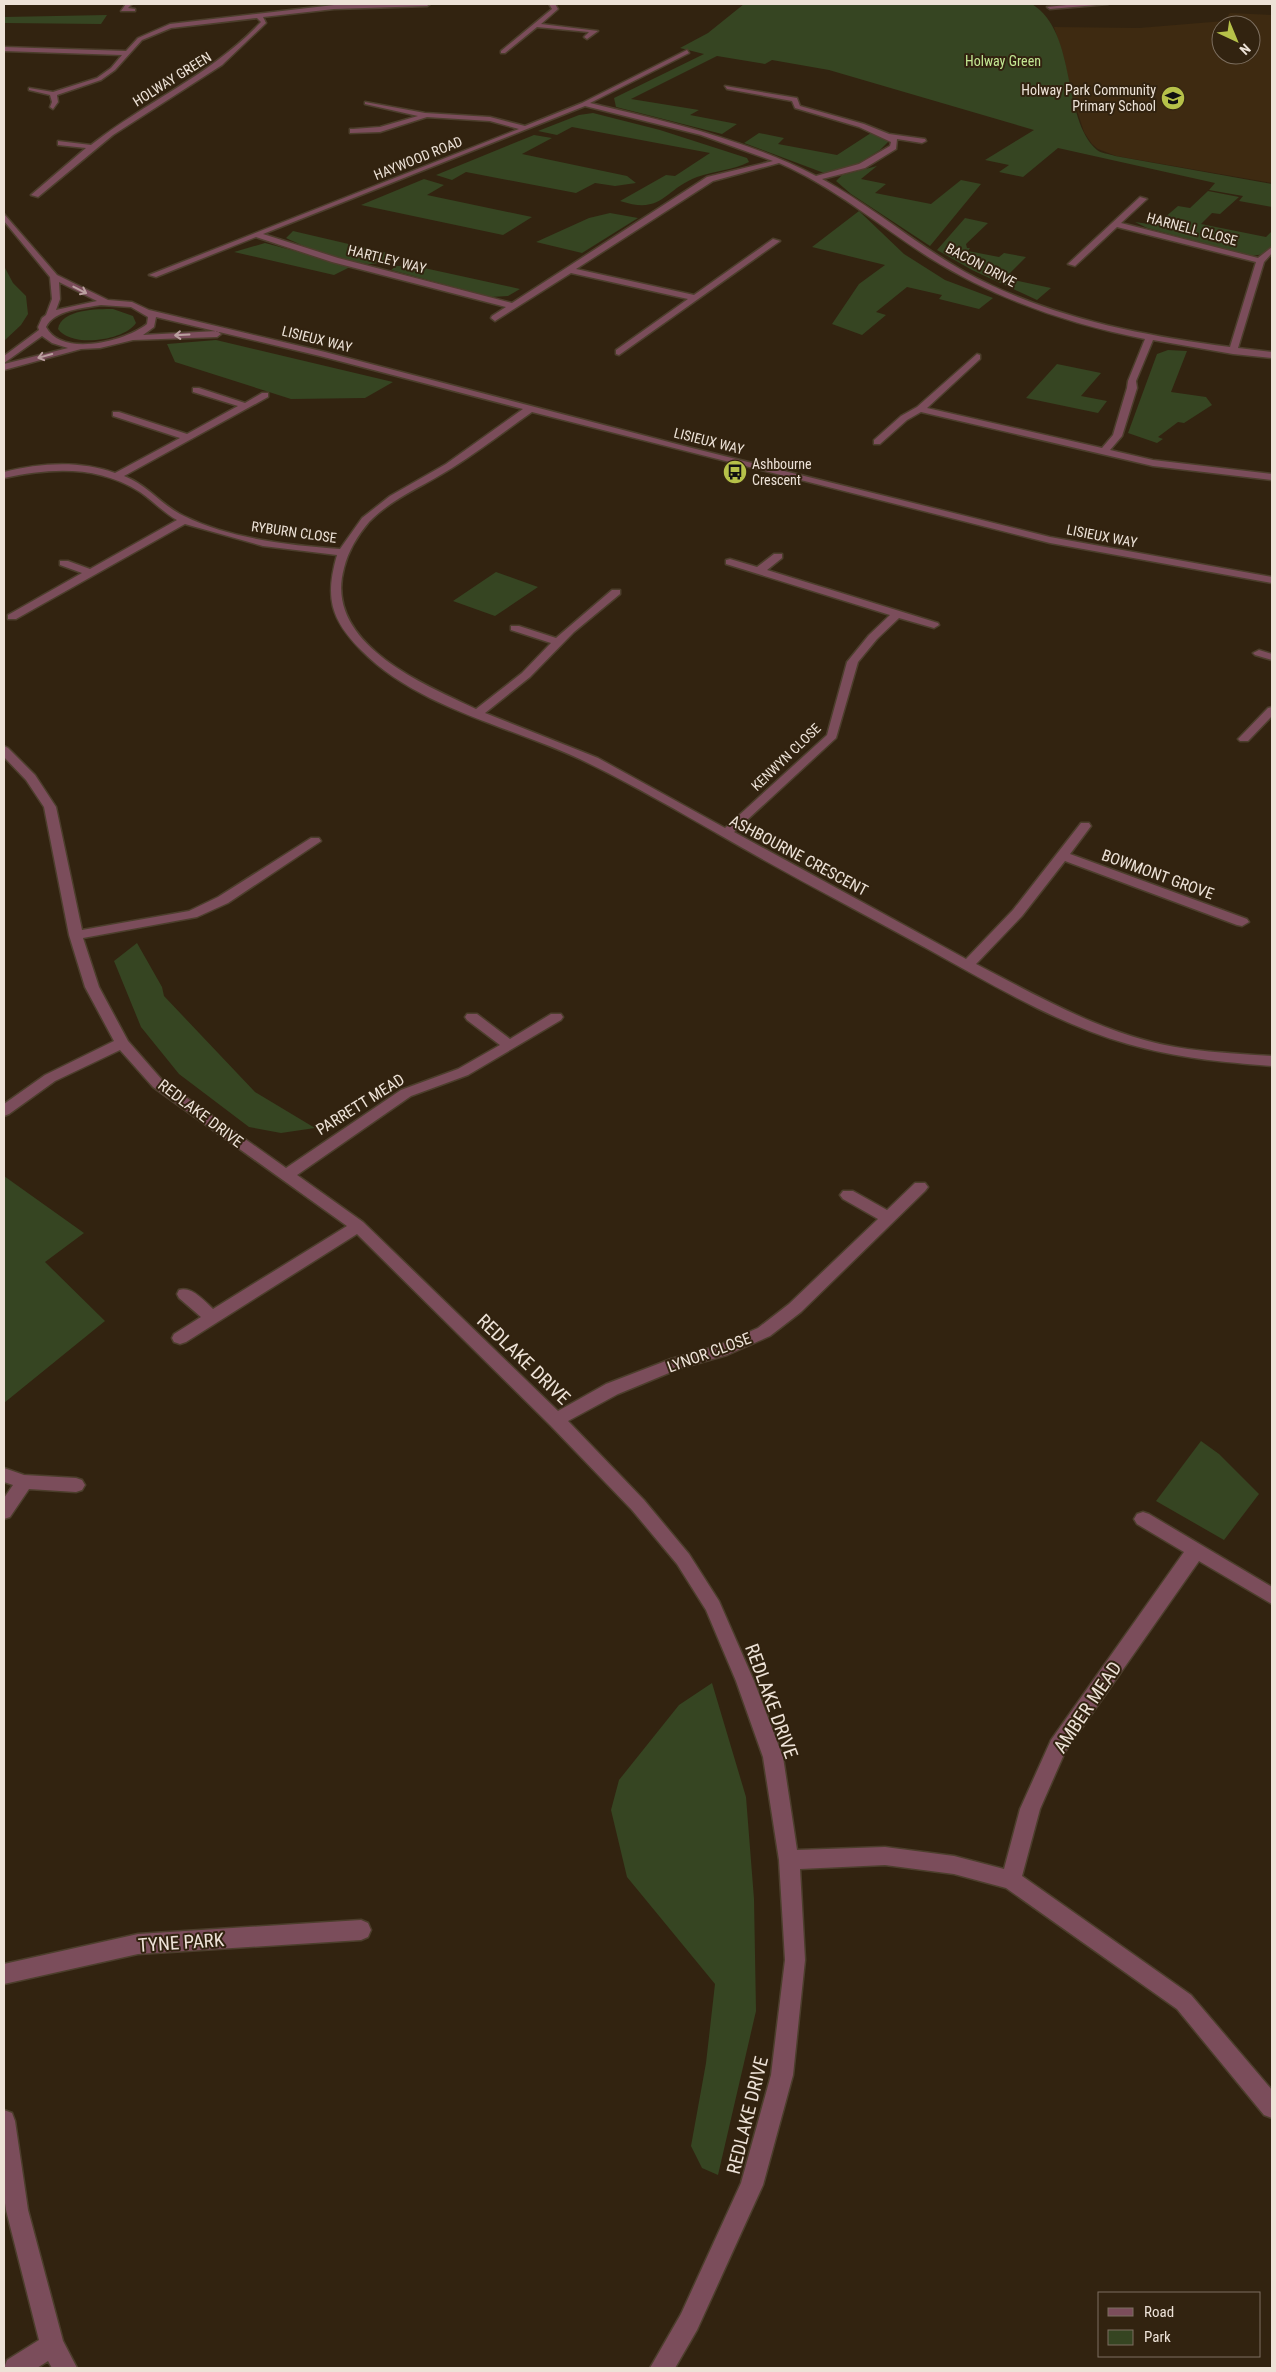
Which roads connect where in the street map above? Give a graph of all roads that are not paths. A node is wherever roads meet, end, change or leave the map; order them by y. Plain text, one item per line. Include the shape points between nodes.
1 (129, 4) edge
2 (427, 4) edge
3 (552, 4) edge
4 (1105, 4) edge
5 (1050, 7) edge
6 (133, 10) dead end
7 (260, 16) junction
8 (534, 25) junction
9 (587, 37) dead end
10 (4, 49) edge
11 (37, 50) junction
12 (503, 52) dead end
13 (687, 52) dead end
14 (126, 53) junction
15 (29, 58) dead end
16 (727, 87) dead end
17 (31, 89) dead end
18 (53, 94) junction
19 (397, 101) dead end
20 (367, 103) dead end
21 (584, 104) junction
22 (53, 107) dead end
23 (384, 107) junction
24 (425, 115) junction
25 (525, 128) junction
26 (353, 131) dead end
27 (889, 136) junction
28 (922, 141) dead end
29 (61, 143) dead end
30 (92, 147) junction
31 (780, 161) junction
32 (816, 178) junction
33 (35, 195) dead end
34 (1143, 198) dead end
35 (4, 216) edge
36 (1115, 224) junction
37 (256, 235) junction
38 (776, 241) dead end
39 (1272, 249) edge
40 (1260, 261) junction
41 (1072, 264) dead end
42 (569, 270) junction
43 (153, 275) dead end
44 (54, 277) junction
45 (694, 298) junction
46 (107, 302) junction
47 (512, 306) junction
48 (148, 312) junction
49 (50, 317) junction
50 (495, 318) dead end
51 (43, 331) junction
52 (231, 333) junction
53 (1150, 336) junction
54 (133, 338) junction
55 (86, 346) junction
56 (1233, 351) junction
57 (619, 352) dead end
58 (1272, 355) edge
59 (978, 357) dead end
60 (4, 360) edge
61 (4, 367) edge
62 (196, 390) dead end
63 (265, 395) dead end
64 (243, 406) junction
65 (530, 409) junction
66 (920, 409) junction
67 (116, 414) dead end
68 (187, 437) junction
69 (877, 442) dead end
70 (1104, 451) junction
71 (4, 476) edge
72 (117, 476) junction
73 (1272, 478) edge
74 (185, 520) junction
75 (343, 552) junction
76 (778, 556) dead end
77 (730, 562) dead end
78 (64, 563) dead end
79 (759, 571) junction
80 (91, 573) junction
81 (1272, 580) edge
82 (616, 592) dead end
83 (896, 614) junction
84 (12, 617) dead end
85 (934, 625) dead end
86 (515, 628) dead end
87 (557, 642) junction
88 (1259, 653) dead end
89 (1272, 657) edge
90 (1272, 710) edge
91 (477, 714) junction
92 (1244, 739) dead end
93 (4, 750) edge
94 (1085, 826) dead end
95 (725, 834) junction
96 (315, 841) dead end
97 (1063, 856) junction
98 (1242, 922) dead end
99 (76, 935) junction
100 (967, 965) junction
101 (472, 1017) dead end
102 (556, 1017) dead end
103 (122, 1043) junction
104 (510, 1046) junction
105 (1272, 1061) edge
106 (4, 1111) edge
107 (287, 1175) junction
108 (920, 1187) dead end
109 (848, 1195) dead end
110 (888, 1218) junction
111 (358, 1226) junction
112 (185, 1294) dead end
113 (213, 1318) junction
114 (180, 1338) dead end
115 (556, 1420) junction
116 (4, 1475) edge
117 (24, 1482) junction
118 (76, 1485) dead end
119 (4, 1512) edge
120 (1143, 1519) dead end
121 (1196, 1550) junction
122 (1272, 1596) edge
123 (789, 1860) junction
124 (1011, 1880) junction
125 (361, 1930) dead end
126 (4, 1974) edge
127 (1272, 2107) edge
128 (4, 2121) edge
129 (52, 2345) junction
130 (15, 2368) edge
131 (65, 2368) edge
132 (662, 2368) edge

1 - 6 street via 123,10
2 - 7 street via 334,7
3 - 8 street via 555,8
4 - 5 street
7 - 14 street via 170,26 140,38
7 - 30 street, HOLWAY GREEN via 264,22 220,64
8 - 9 street via 597,29
8 - 12 street
10 - 11 street
11 - 14 street
11 - 15 street
13 - 21 street, HAYWOOD ROAD
14 - 18 street via 113,69 99,79
16 - 27 street via 795,100 797,108
17 - 18 street
18 - 22 street
19 - 23 street
20 - 23 street
21 - 25 street, HAYWOOD ROAD
21 - 31 street, BACON DRIVE via 705,134
23 - 24 street
24 - 25 street via 490,120
24 - 26 street via 382,130
25 - 37 street, HAYWOOD ROAD
27 - 28 street
27 - 32 street via 895,141 892,147 862,166
29 - 30 street
30 - 33 street
31 - 32 street, BACON DRIVE
31 - 42 street via 710,179
32 - 53 street, BACON DRIVE via 924,250 992,289 1069,318
34 - 36 street, HARNELL CLOSE
35 - 44 street
36 - 40 street, HARNELL CLOSE
36 - 41 street, HARNELL CLOSE
37 - 43 street, HAYWOOD ROAD
37 - 47 street, HARTLEY WAY via 335,260
38 - 45 street
39 - 40 street
40 - 56 street
42 - 45 street
42 - 47 street
44 -> 46 street
44 - 49 street via 56,299
45 - 57 street
46 - 48 street, LISIEUX WAY via 132,305
46 - 49 street via 72,308
47 - 50 street
48 - 52 street, LISIEUX WAY
48 - 54 street via 152,316 151,325
49 - 51 street
51 - 55 street via 57,342
51 - 60 street
52 -> 54 street, LISIEUX WAY
52 - 65 street, LISIEUX WAY
53 - 56 street, BACON DRIVE
53 - 70 street via 1132,381 1117,436
54 - 55 street, LISIEUX WAY
55 -> 61 street
56 - 58 street, BACON DRIVE
59 - 66 street
62 - 64 street
63 - 64 street
64 - 68 street
65 - 75 street, ASHBOURNE CRESCENT via 449,466 393,498 366,520
65 - 81 street, LISIEUX WAY via 1050,540
66 - 69 street via 904,418
66 - 70 street
67 - 68 street
68 - 72 street
70 - 73 street via 1154,462
71 - 72 street, RYBURN CLOSE via 53,466 96,470
72 - 74 street, RYBURN CLOSE via 141,488
74 - 75 street, RYBURN CLOSE via 256,543
74 - 80 street
75 - 91 street, ASHBOURNE CRESCENT via 335,580 337,605 347,627 390,669
76 - 79 street
77 - 79 street
78 - 80 street
79 - 83 street
80 - 84 street
82 - 87 street
83 - 85 street
83 - 95 street, KENWYN CLOSE via 853,662 832,736
86 - 87 street
87 - 91 street via 526,675
88 - 89 street
90 - 92 street
91 - 95 street, ASHBOURNE CRESCENT via 594,761
93 - 99 street, REDLAKE DRIVE via 32,778 50,807
94 - 97 street
95 - 100 street, ASHBOURNE CRESCENT
96 - 99 street via 223,900 192,914
97 - 98 street, BOWMONT GROVE
97 - 100 street via 1016,914
99 - 103 street, REDLAKE DRIVE via 92,987
100 - 105 street, ASHBOURNE CRESCENT via 1069,1018 1130,1040 1187,1054
101 - 104 street
102 - 104 street, PARRETT MEAD
103 - 106 street via 50,1078
103 - 107 street, REDLAKE DRIVE via 158,1084
104 - 107 street, PARRETT MEAD via 463,1072 406,1093
107 - 111 street, REDLAKE DRIVE
108 - 110 street, LYNOR CLOSE
109 - 110 street
110 - 115 street, LYNOR CLOSE via 794,1308 764,1332 721,1351 677,1363 612,1389
111 - 113 street
111 - 115 street, REDLAKE DRIVE
112 - 113 street
113 - 114 street
115 - 123 street, REDLAKE DRIVE via 684,1559 713,1606 773,1757
116 - 117 street
117 - 118 street
117 - 119 street
120 - 121 street
121 - 122 street
121 - 124 street, AMBER MEAD via 1058,1746 1030,1809
123 - 124 street via 885,1856 954,1865
123 - 132 street, REDLAKE DRIVE via 795,1960 782,2075 752,2185 689,2322
124 - 127 street via 1184,2002
125 - 126 street, TYNE PARK via 138,1944
128 - 129 street via 16,2210
129 - 130 street
129 - 131 street

